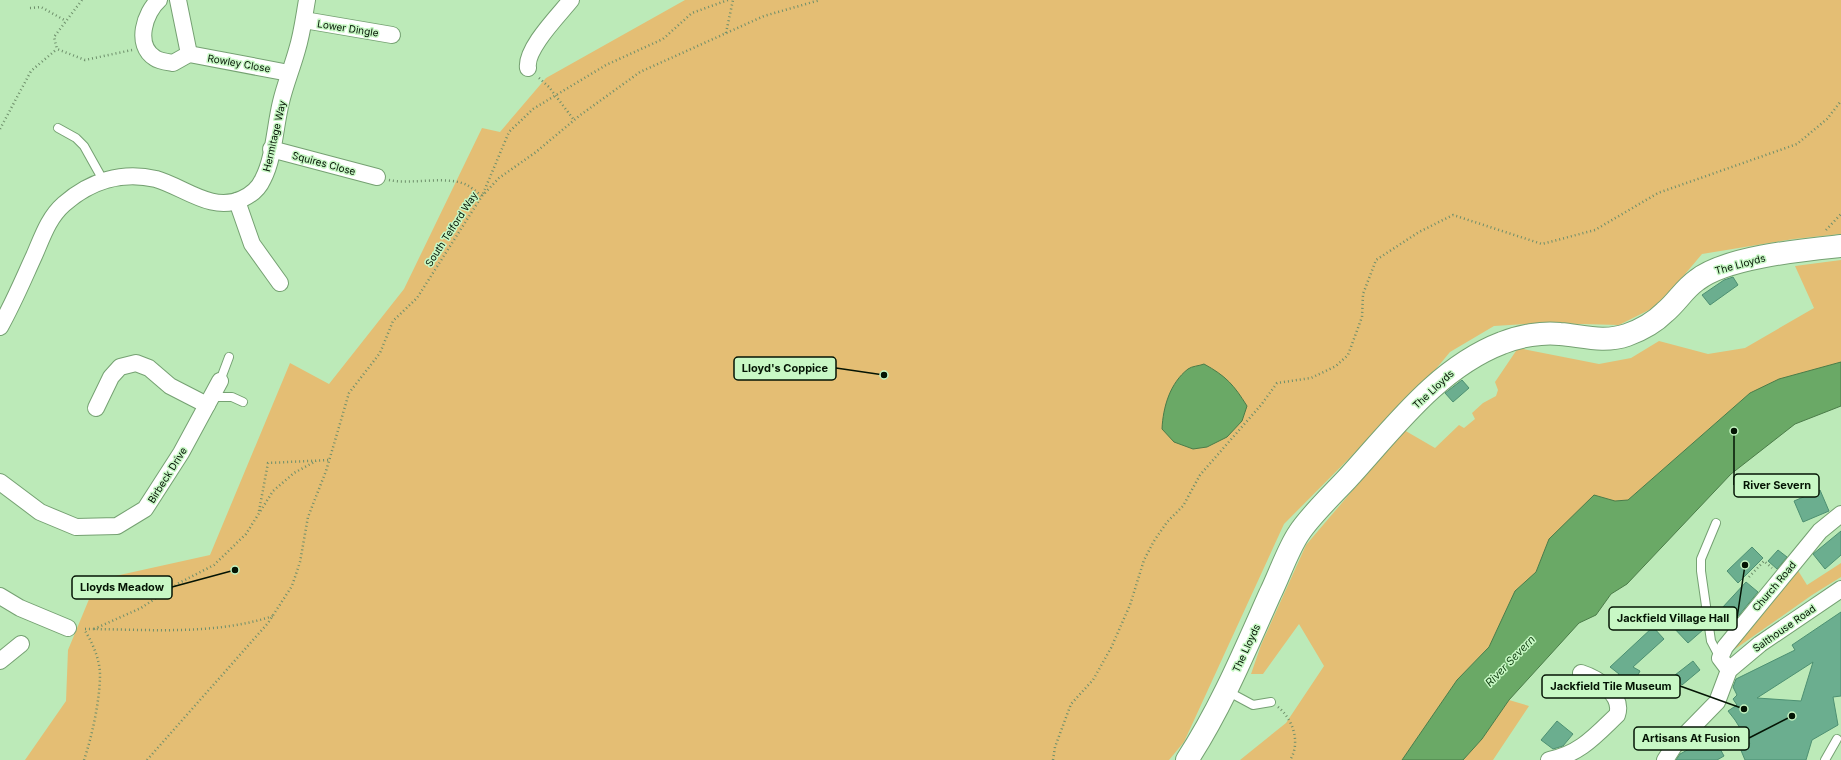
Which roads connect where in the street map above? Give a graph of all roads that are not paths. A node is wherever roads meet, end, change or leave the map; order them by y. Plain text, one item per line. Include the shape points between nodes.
1 (160, 0) edge
2 (178, 0) edge
3 (307, 0) edge
4 (571, 0) edge
5 (304, 20) junction
6 (392, 35) dead end
7 (189, 54) junction
8 (528, 68) road end
9 (289, 73) junction
10 (58, 128) dead end
11 (271, 149) junction
12 (377, 177) road end
13 (103, 180) junction
14 (237, 201) junction
15 (1841, 246) edge
16 (280, 283) dead end
17 (0, 327) edge
18 (229, 357) dead end
19 (220, 381) joint
20 (210, 401) junction
21 (243, 402) dead end
22 (96, 408) dead end
23 (0, 482) edge
24 (1841, 514) edge
25 (1716, 522) dead end
26 (1841, 589) edge
27 (0, 596) edge
28 (68, 628) road end
29 (21, 644) dead end
30 (0, 661) edge
31 (1724, 664) junction
32 (1581, 673) dead end
33 (1226, 690) junction
34 (1271, 702) road end
35 (1837, 740) dead end
36 (1187, 760) edge
37 (1549, 760) edge
38 (1665, 760) edge
39 (1825, 760) edge

1 - 7 street via 154,5 145,23 145,47 155,58 173,63
2 - 7 street
3 - 5 street, Hermitage Way
4 - 8 street via 537,43 527,63
5 - 6 street, Lower Dingle
5 - 9 street, Hermitage Way
7 - 9 street, Rowley Close
9 - 11 street, Hermitage Way
10 - 13 lane via 76,138 84,146
11 - 12 street, Squires Close
11 - 14 street, Hermitage Way via 261,183 248,196
13 - 14 street, Hermitage Way via 130,176 146,178 214,202
13 - 17 street, Hermitage Way via 78,193 52,217
14 - 16 street via 252,244
15 - 33 street, The Lloyds via 1747,260 1717,269 1698,278 1666,312 1644,329 1616,339 1591,339 1558,334 1529,336 1503,342 1446,374 1299,532
18 - 19 lane
19 - 20 street, Birbeck Drive
20 - 21 lane via 232,397
20 - 22 street via 170,386 149,368 136,363 120,367 111,377
20 - 23 street, Birbeck Drive via 145,510 117,526 76,527 40,512
24 - 31 street, Church Road via 1820,531 1724,647
25 - 31 lane via 1702,559 1701,571 1711,641
26 - 31 street, Salthouse Road via 1760,644
27 - 28 street via 20,608
29 - 30 street
31 - 38 street, Church Road via 1717,702 1674,746
32 - 37 street via 1600,681 1613,696 1618,703 1617,716 1585,746 1568,755
33 - 34 lane via 1253,704
33 - 36 street, The Lloyds via 1204,734
35 - 39 lane

